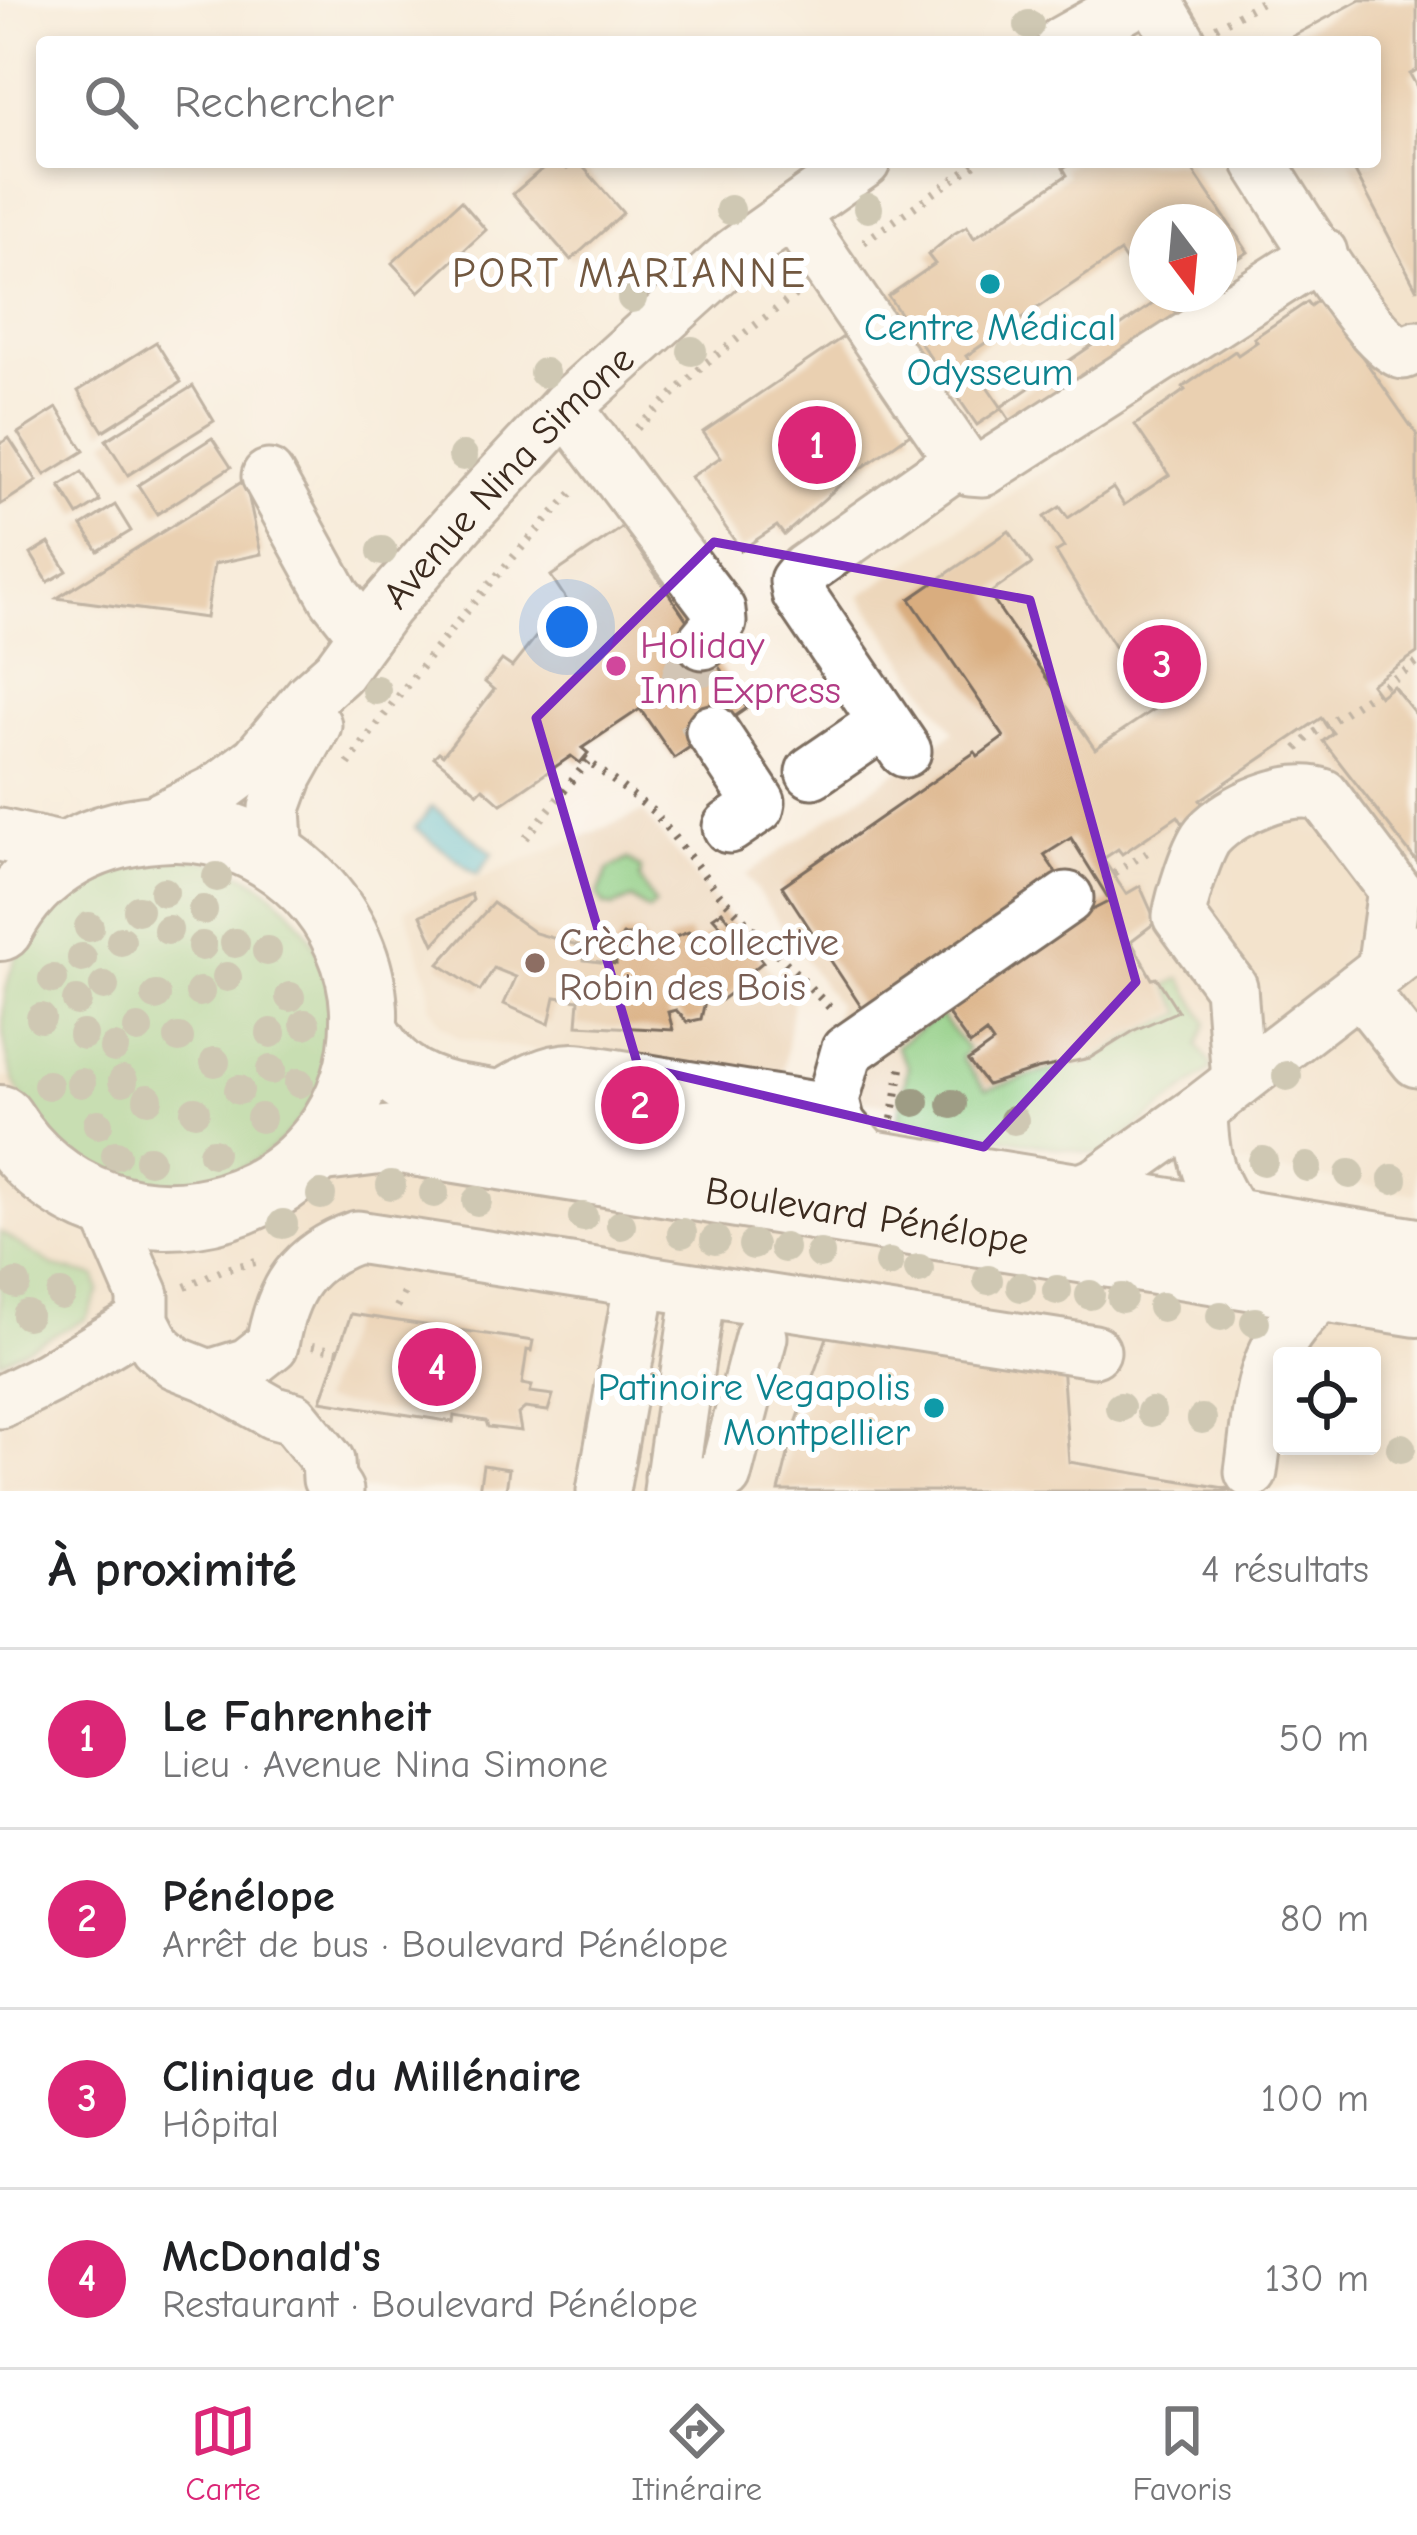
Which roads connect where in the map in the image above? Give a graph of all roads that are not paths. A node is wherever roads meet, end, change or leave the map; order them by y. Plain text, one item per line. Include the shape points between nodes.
1 (1138, 0) edge
2 (1155, 0) edge
3 (1074, 36) edge
4 (1193, 36) edge
5 (856, 168) edge
6 (1263, 168) edge
7 (792, 213) junction
8 (1321, 253) junction
9 (1417, 346) edge
10 (566, 407) junction
11 (980, 461) junction
12 (268, 476) dead end
13 (703, 643) tunnel mouth
14 (351, 654) junction
15 (712, 731) tunnel mouth
16 (812, 772) dead end
17 (729, 827) dead end
18 (139, 829) junction
19 (0, 835) edge
20 (73, 851) junction
21 (278, 859) junction
22 (1067, 898) dead end
23 (0, 927) edge
24 (1397, 958) edge
25 (364, 1031) junction
26 (1417, 1061) edge
27 (1219, 1095) junction
28 (4, 1132) edge
29 (868, 1140) junction
30 (316, 1149) junction
31 (1069, 1195) junction
32 (104, 1205) junction
33 (195, 1215) junction
34 (1238, 1222) junction
35 (1417, 1252) edge
36 (641, 1280) junction
37 (1329, 1287) junction
38 (699, 1290) junction
39 (1417, 1303) edge
40 (143, 1308) junction
41 (761, 1337) dead end
42 (272, 1345) junction
43 (1094, 1351) dead end
44 (208, 1376) junction
45 (48, 1378) junction
46 (0, 1402) edge
47 (293, 1418) junction
48 (0, 1422) edge
49 (1251, 1472) dead end
50 (670, 1484) edge
51 (337, 1491) edge
52 (604, 1491) edge

1 - 3 street
2 - 4 street
5 - 7 street, Avenue Nina Simone
6 - 8 street
7 - 10 street, Avenue Nina Simone
7 - 11 street
8 - 9 street via 1390,349
8 - 11 street
10 - 13 street via 719,610 720,622
10 - 14 street, Avenue Nina Simone
11 - 16 street via 796,580 895,736
12 - 14 street via 335,597
14 - 18 street, Avenue Nina Simone via 257,760 216,791
14 - 21 street, Avenue Nina Simone via 275,808
15 - 17 street via 759,802
18 - 20 main road
18 - 21 main road via 226,835
19 - 20 street
20 - 23 main road via 34,878
21 - 25 main road via 318,895 349,945
22 - 29 street via 870,1032 840,1064 833,1100
24 - 26 street
24 - 27 street
24 - 27 street via 1394,889 1323,795 1267,797 1209,834 1179,916 1232,987
25 - 29 main road, Boulevard Pénélope via 388,1067 414,1086 490,1103
25 - 30 main road via 350,1094
27 - 31 street via 1098,1183
27 - 34 street via 1202,1155
28 - 32 main road via 53,1179
29 - 31 main road, Boulevard Pénélope
30 - 33 main road via 274,1186
30 - 37 main road, Boulevard Pénélope via 394,1139
31 - 34 main road, Boulevard Pénélope
32 - 33 main road
32 - 40 street
33 - 40 street
34 - 35 main road, Boulevard Pénélope
36 - 38 street
36 - 42 street via 357,1238 337,1244 292,1284 280,1301
36 - 52 street
37 - 39 main road, Boulevard Pénélope
37 - 49 street via 1291,1322 1264,1376
38 - 43 street
38 - 50 street
40 - 44 street via 156,1346
40 - 45 street
41 - 50 street via 725,1475 708,1485
42 - 44 street via 248,1364
42 - 47 street
44 - 47 street
45 - 46 street
45 - 48 street
47 - 51 street via 328,1461

